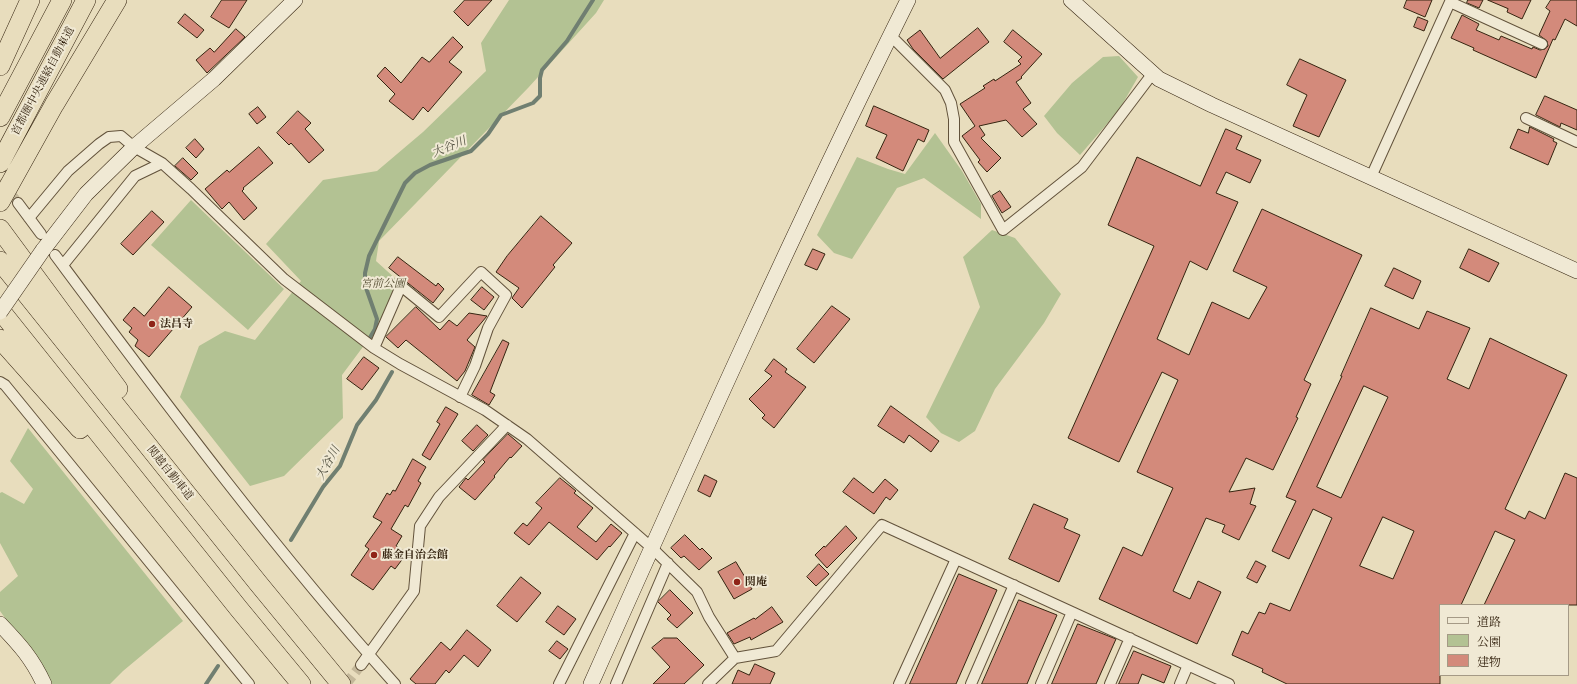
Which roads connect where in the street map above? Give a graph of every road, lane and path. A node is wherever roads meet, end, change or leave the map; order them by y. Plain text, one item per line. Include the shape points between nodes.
1 (62, 0) edge
2 (86, 0) edge
3 (117, 0) edge
4 (295, 0) edge
5 (908, 0) edge
6 (1071, 0) edge
7 (30, 3) edge
8 (890, 35) junction
9 (1542, 44) dead end
10 (0, 66) edge
11 (1153, 73) junction
12 (0, 116) edge
13 (1526, 118) dead end
14 (1577, 142) edge
15 (134, 148) junction
16 (0, 163) edge
17 (162, 163) junction
18 (1371, 177) junction
19 (7, 200) edge
20 (29, 218) junction
21 (0, 229) edge
22 (41, 234) dead end
23 (49, 252) junction
24 (0, 261) edge
25 (63, 266) junction
26 (1577, 271) edge
27 (0, 311) edge
28 (0, 339) edge
29 (374, 348) junction
30 (0, 382) edge
31 (460, 397) junction
32 (507, 425) junction
33 (634, 533) junction
34 (652, 548) junction
35 (956, 559) junction
36 (668, 563) junction
37 (258, 583) junction
38 (1014, 585) junction
39 (239, 609) junction
40 (1072, 612) junction
41 (0, 624) edge
42 (1130, 638) junction
43 (369, 655) junction
44 (735, 658) junction
45 (361, 665) tunnel mouth
46 (1188, 665) junction
47 (44, 684) edge
48 (248, 684) edge
49 (301, 684) edge
50 (341, 684) edge
51 (395, 684) edge
52 (559, 684) edge
53 (591, 684) edge
54 (616, 684) edge
55 (708, 684) edge
56 (899, 684) edge
57 (971, 684) edge
58 (1041, 684) edge
59 (1110, 684) edge
60 (1180, 684) edge
61 (1229, 684) edge

1 - 12 highway, 首都圏中央連絡自動車道
2 - 16 highway, 首都圏中央連絡自動車道
3 - 19 highway via 74,70
4 - 15 street via 214,79
5 - 8 street
6 - 11 street
7 - 10 highway
8 - 11 street via 945,90 954,119 954,142 1003,230 1082,167
8 - 34 street via 778,271
9 - 18 street via 1450,2
11 - 18 street via 1159,79 1212,105
13 - 14 street
15 - 17 street
15 - 20 street via 121,136 109,137 68,171
15 - 23 street via 86,194
17 - 25 street via 135,176
17 - 29 street via 284,279
18 - 26 street
19 - 20 street
20 - 22 street
21 - 37 highway
23 - 25 street
23 - 27 street, bridge
24 - 37 highway, 関越自動車道
25 - 43 street via 272,540
27 - 39 highway
28 - 39 highway
29 - 31 street
29 - 31 street via 401,286 439,317 481,272 506,295 488,328 475,366
30 - 48 street
31 - 32 street
32 - 33 street via 527,439
32 - 43 street via 439,497 420,526 414,590
33 - 34 street
33 - 52 street
34 - 36 street
34 - 53 street
35 - 38 street
35 - 44 street via 882,525 776,651
35 - 56 street
36 - 44 street via 697,592
36 - 54 street
37 - 50 highway, 関越自動車道
38 - 40 street
38 - 57 street
39 - 49 highway
40 - 42 street
40 - 58 street
41 - 47 street via 35,665
42 - 46 street
42 - 59 street
43 - 45 street
43 - 51 street
44 - 55 street
46 - 60 street
46 - 61 street

